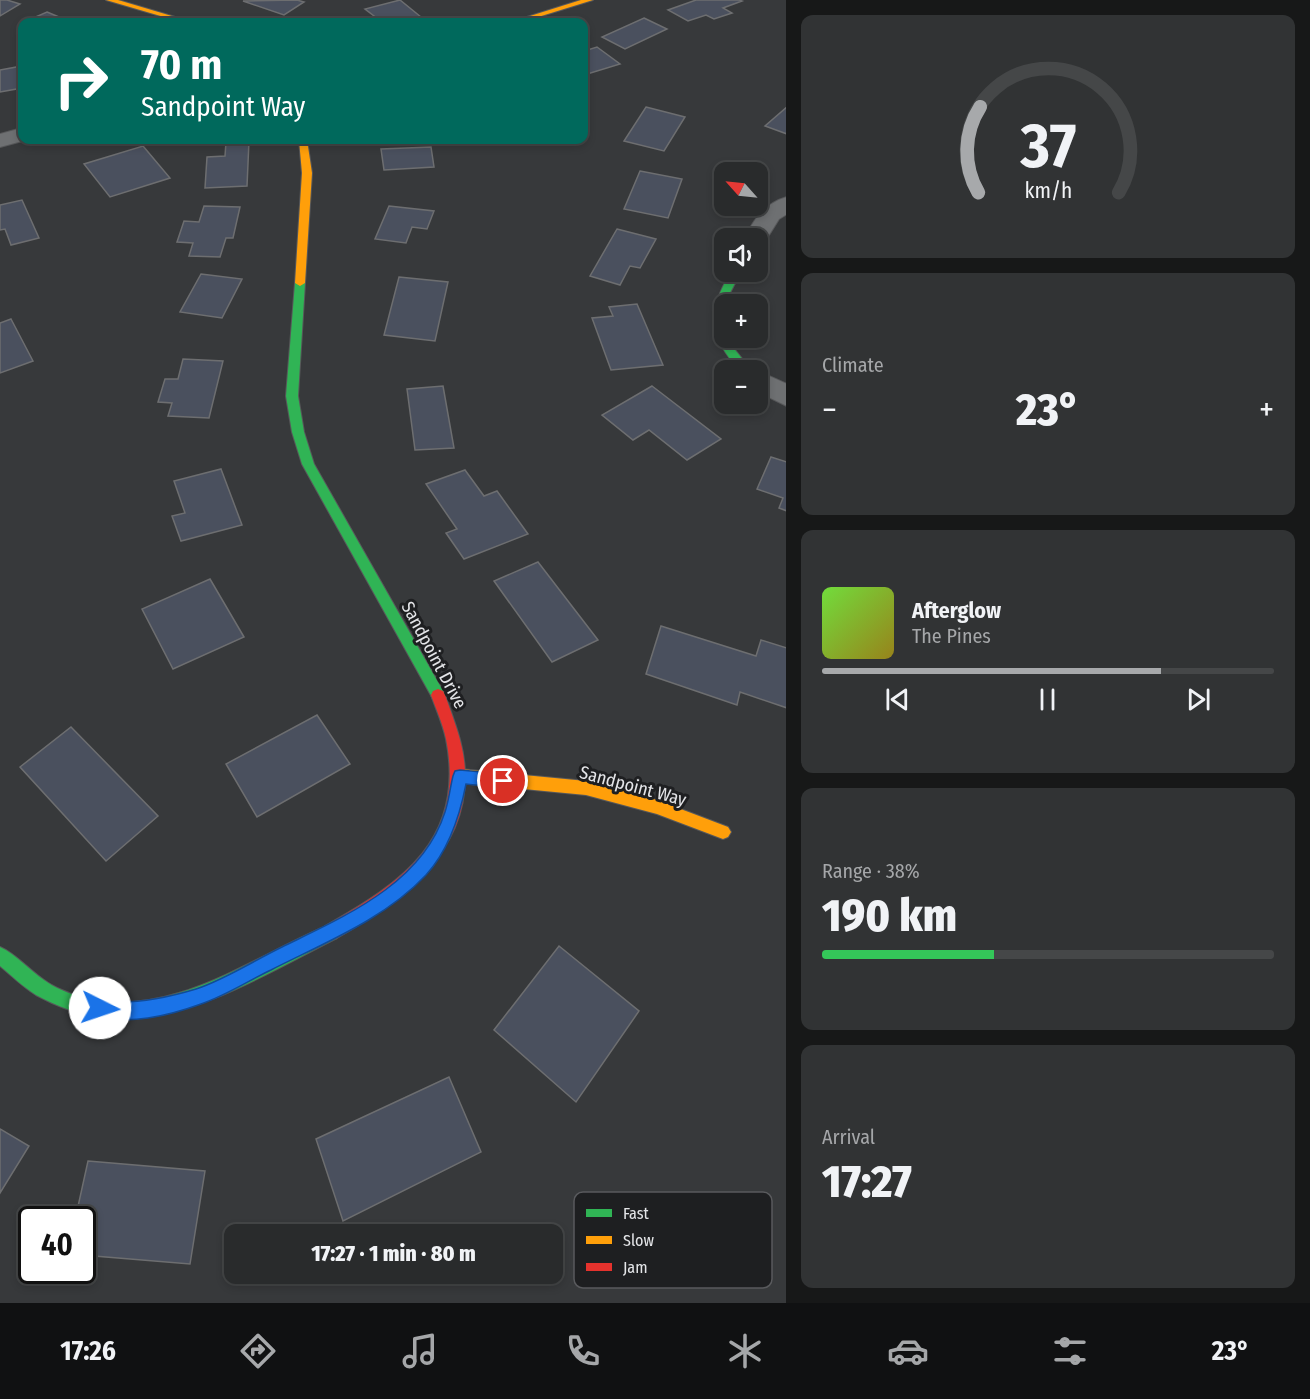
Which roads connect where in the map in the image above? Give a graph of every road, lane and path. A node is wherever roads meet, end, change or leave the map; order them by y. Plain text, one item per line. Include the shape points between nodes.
1 (110, 0) edge
2 (589, 0) edge
3 (174, 18) edge
4 (528, 18) edge
5 (18, 135) edge
6 (0, 141) edge
7 (304, 144) edge
8 (786, 204) edge
9 (762, 228) edge
10 (730, 282) edge
11 (735, 360) edge
12 (768, 386) edge
13 (786, 397) edge
14 (460, 776) junction
15 (723, 832) dead end
16 (0, 955) edge

1 - 3 street
2 - 4 street
5 - 6 street
7 - 14 street, Sandpoint Drive via 307,172 292,396 298,432 321,490 440,699 453,729
8 - 9 street via 770,215
10 - 11 street via 718,312 728,350
12 - 13 street
14 - 15 street, Sandpoint Way via 586,788 657,807
14 - 16 street, Sandpoint Drive via 453,812 440,842 422,868 388,898 349,922 200,996 120,1011 80,1005 43,993 15,973

